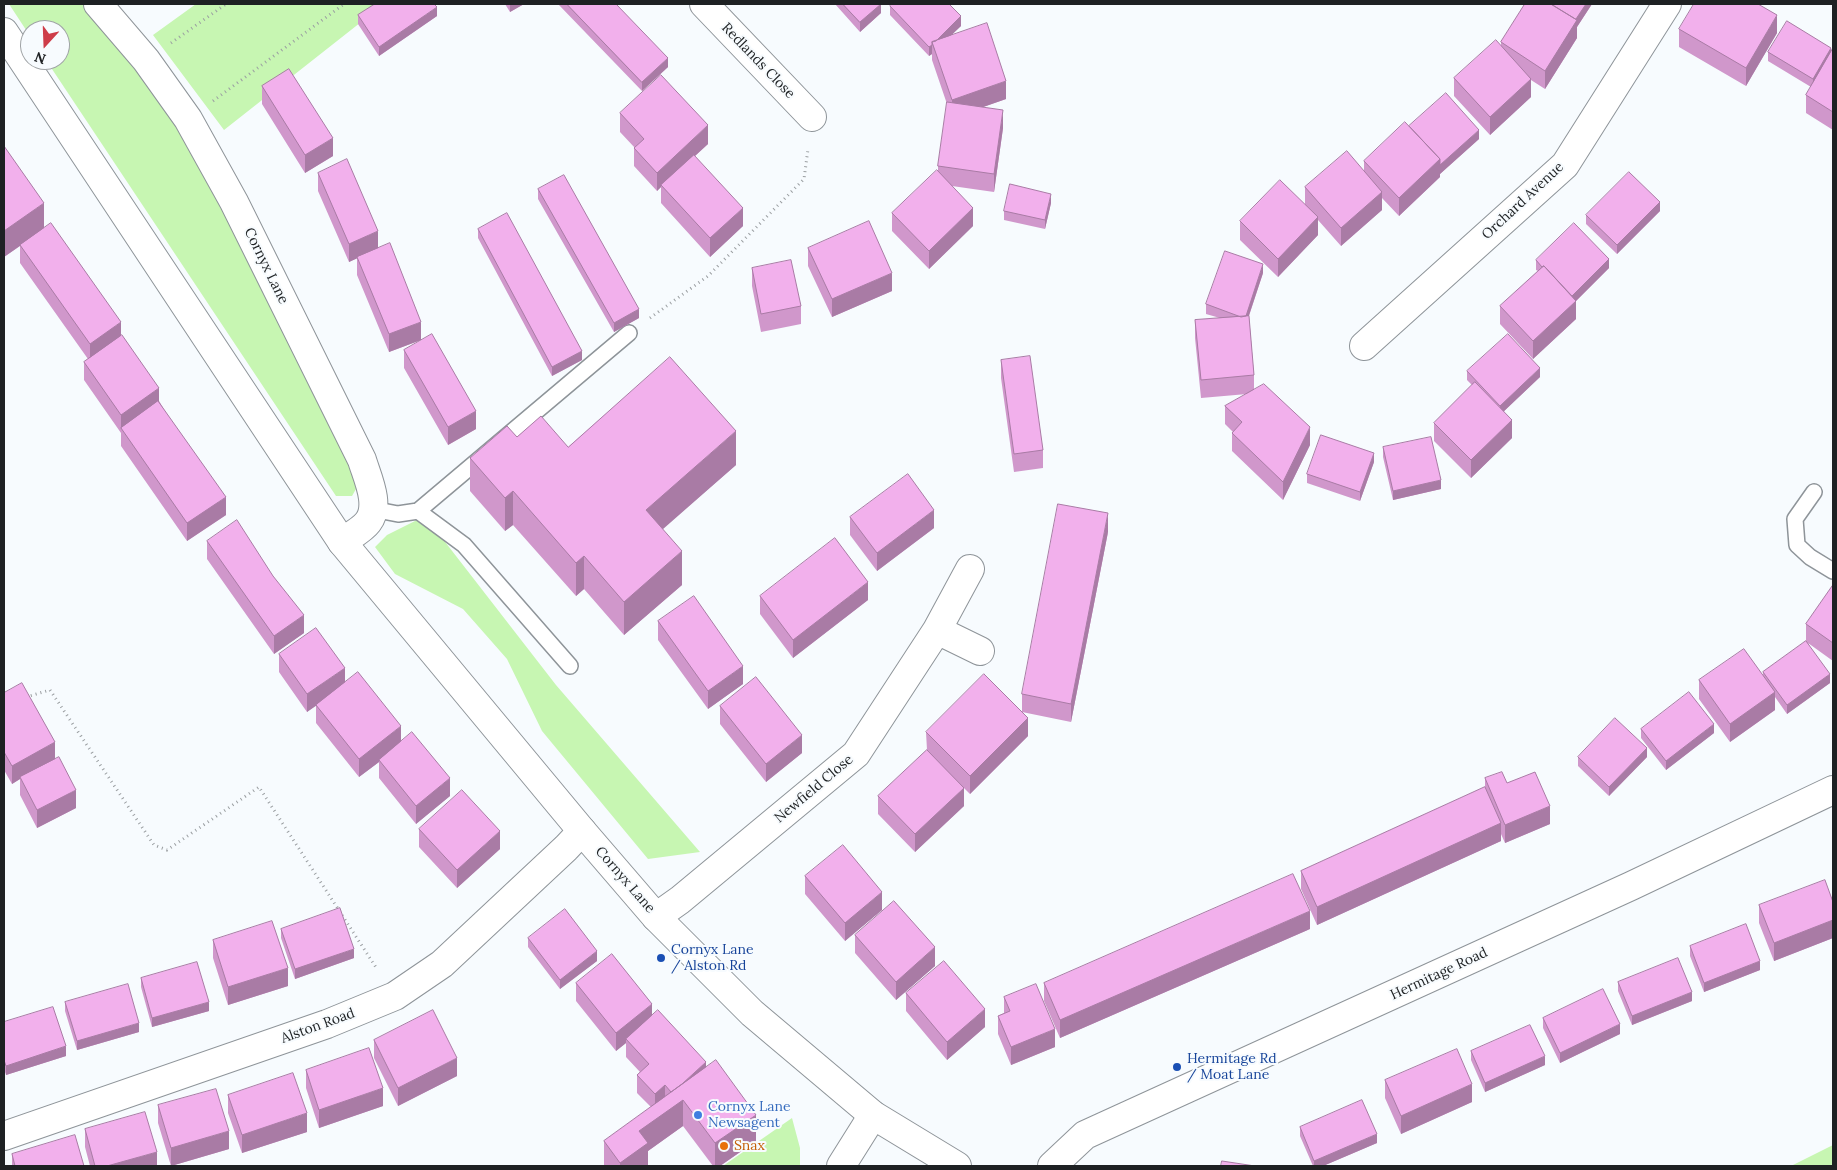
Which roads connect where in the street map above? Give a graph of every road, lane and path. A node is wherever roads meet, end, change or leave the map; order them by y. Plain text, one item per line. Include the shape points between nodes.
1 (98, 4) edge
2 (226, 4) edge
3 (344, 4) edge
4 (704, 4) edge
5 (1667, 4) edge
6 (4, 32) edge
7 (146, 60) junction
8 (812, 117) joint
9 (188, 119) junction
10 (629, 333) joint
11 (1364, 346) dead end
12 (1814, 492) dead end
13 (372, 509) junction
14 (418, 510) junction
15 (342, 542) junction
16 (970, 570) dead end
17 (1833, 571) edge
18 (937, 630) junction
19 (980, 651) dead end
20 (570, 666) dead end
21 (22, 698) edge
22 (1833, 790) edge
23 (582, 831) junction
24 (656, 916) junction
25 (395, 996) junction
26 (873, 1115) junction
27 (4, 1136) edge
28 (841, 1166) edge
29 (957, 1166) edge
30 (1052, 1166) edge

1 - 7 street, Cornyx Lane
2 - 7 path
3 - 9 path
4 - 8 street, Redlands Close
5 - 11 street, Orchard Avenue via 1565,165
6 - 15 street, Cornyx Lane
7 - 9 street, Cornyx Lane
8 - 10 path via 804,179 708,276
9 - 13 street, Cornyx Lane via 234,202 362,460 372,493
10 - 14 lane
12 - 17 lane via 1795,519 1797,545
13 - 14 lane via 398,514
13 - 15 street via 368,522
14 - 20 lane via 464,545
15 - 23 street, Cornyx Lane
16 - 18 street, Newfield Close
18 - 19 street
18 - 24 street, Newfield Close via 856,754 680,900
21 - 25 path via 50,690 154,845 167,850 259,786
22 - 30 street, Hermitage Road via 1631,886 1085,1135
23 - 24 street, Cornyx Lane
23 - 25 street, Alston Road via 442,964
24 - 26 street, Cornyx Lane via 752,1013
25 - 27 street, Alston Road via 318,1027
26 - 28 street
26 - 29 street, Cornyx Lane

